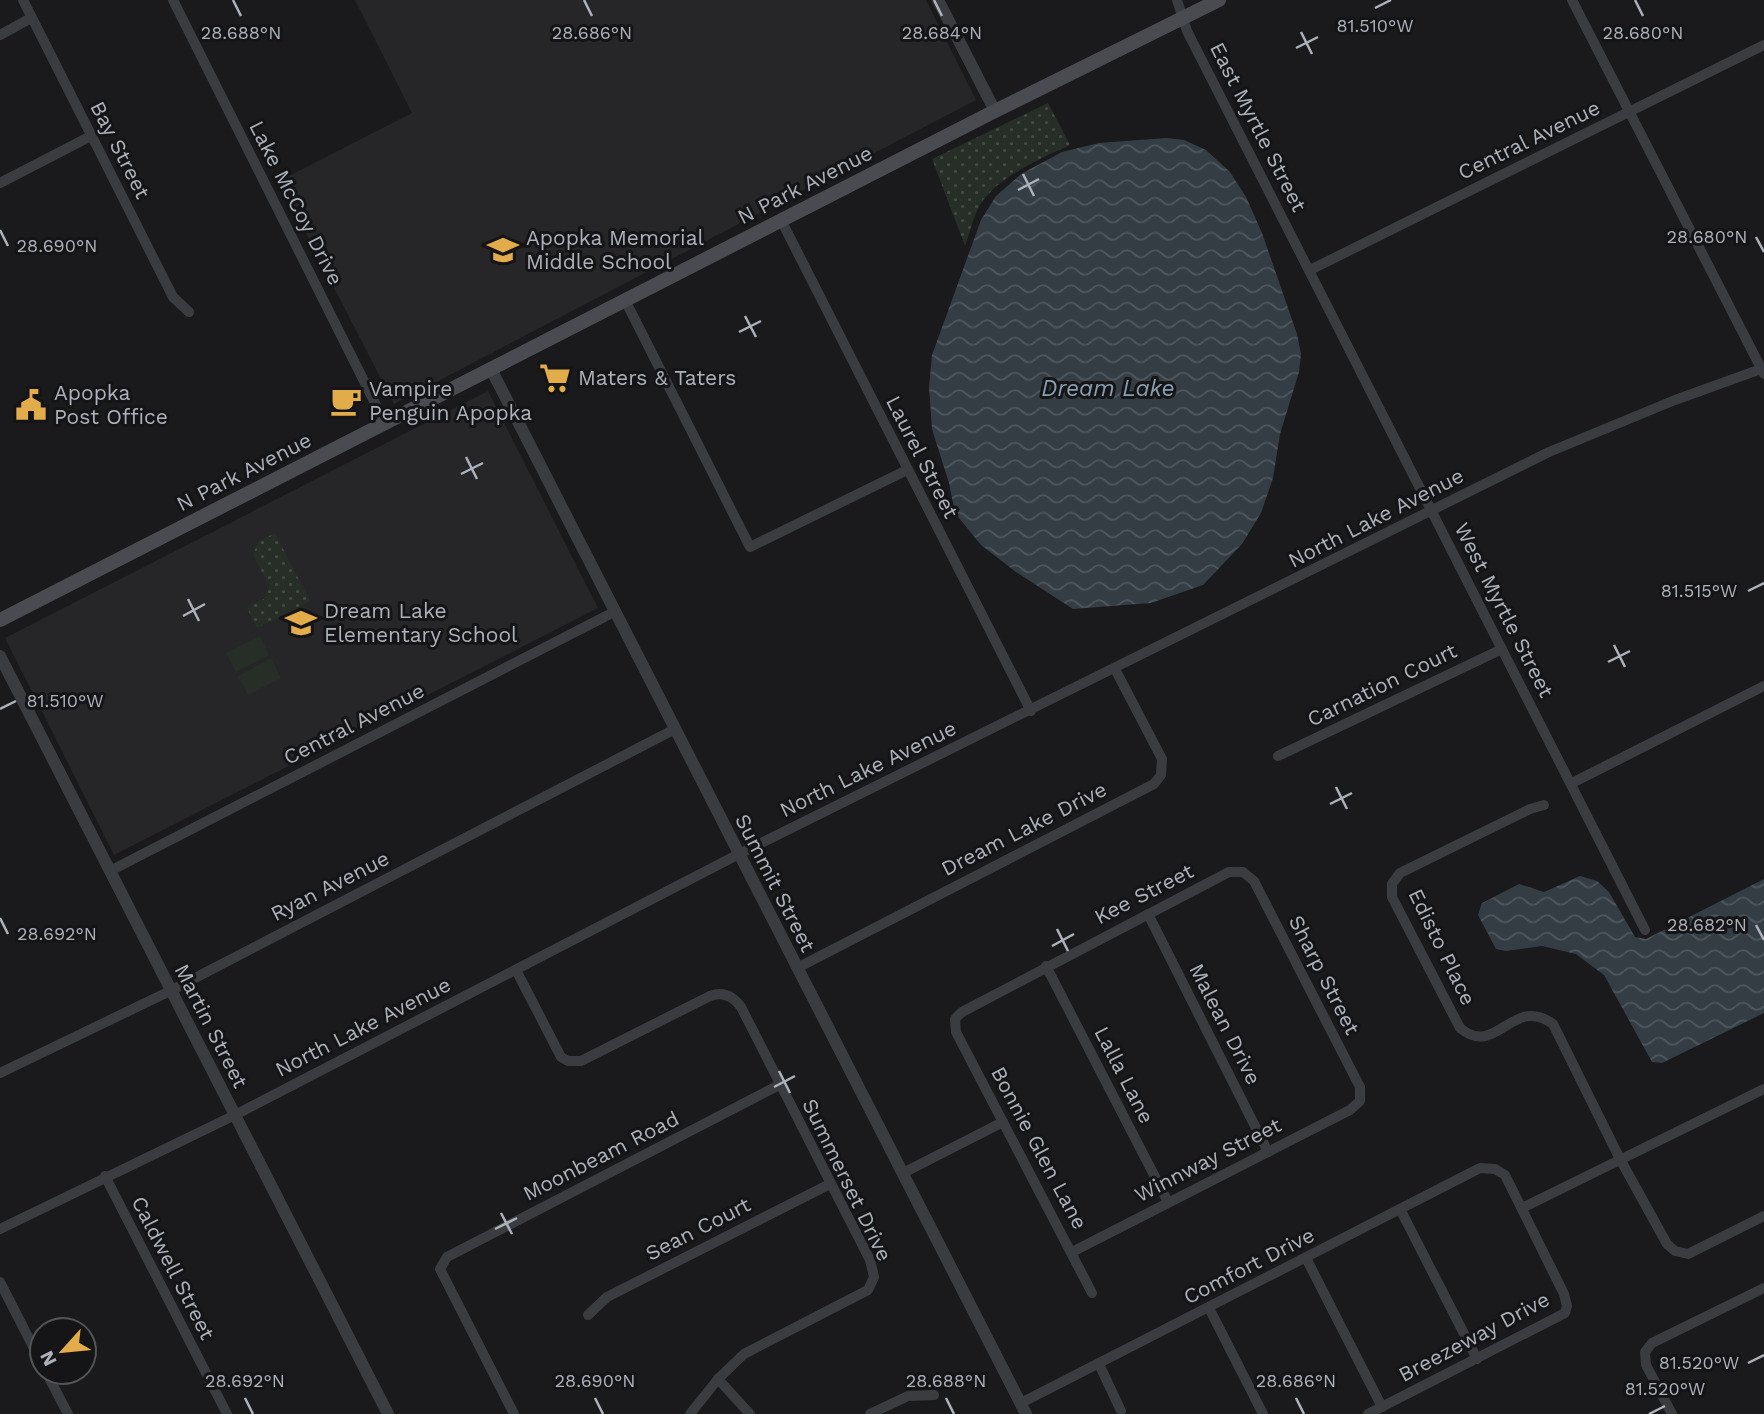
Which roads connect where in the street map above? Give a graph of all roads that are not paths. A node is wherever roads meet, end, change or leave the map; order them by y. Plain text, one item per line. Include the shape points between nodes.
1 (23, 0) edge
2 (173, 0) edge
3 (938, 0) edge
4 (1177, 0) edge
5 (1219, 0) edge
6 (1572, 0) edge
7 (32, 18) junction
8 (1183, 18) junction
9 (0, 35) edge
10 (1764, 45) edge
11 (995, 111) junction
12 (1630, 112) junction
13 (91, 136) junction
14 (0, 183) edge
15 (781, 220) junction
16 (1310, 270) junction
17 (625, 300) junction
18 (189, 312) dead end
19 (491, 369) junction
20 (1763, 370) edge
21 (386, 424) junction
22 (907, 470) junction
23 (1432, 512) junction
24 (614, 612) junction
25 (0, 620) edge
26 (1502, 649) junction
27 (0, 656) edge
28 (1115, 669) junction
29 (1764, 686) edge
30 (1031, 711) junction
31 (675, 729) junction
32 (1278, 756) dead end
33 (1572, 783) junction
34 (1544, 805) dead end
35 (739, 854) junction
36 (110, 871) junction
37 (1243, 872) joint
38 (1148, 914) junction
39 (1645, 930) dead end
40 (1046, 966) junction
41 (797, 968) junction
42 (516, 970) junction
43 (170, 990) junction
44 (956, 1019) joint
45 (0, 1073) edge
46 (779, 1085) junction
47 (1764, 1089) edge
48 (1360, 1101) joint
49 (234, 1115) junction
50 (1003, 1122) junction
51 (1268, 1152) junction
52 (1620, 1159) junction
53 (1496, 1169) joint
54 (904, 1173) junction
55 (104, 1177) junction
56 (830, 1184) junction
57 (1168, 1202) junction
58 (1400, 1209) junction
59 (1522, 1209) junction
60 (1764, 1216) edge
61 (0, 1229) edge
62 (1072, 1252) junction
63 (1306, 1258) junction
64 (0, 1282) edge
65 (1764, 1289) edge
66 (1092, 1293) dead end
67 (1209, 1308) junction
68 (588, 1315) dead end
69 (28, 1337) edge
70 (1477, 1359) junction
71 (1099, 1364) junction
72 (718, 1379) junction
73 (53, 1386) edge
74 (934, 1395) dead end
75 (1382, 1407) junction
76 (1024, 1409) edge
77 (1121, 1411) dead end
78 (68, 1414) edge
79 (227, 1414) edge
80 (388, 1414) edge
81 (514, 1414) edge
82 (690, 1414) edge
83 (750, 1414) edge
84 (870, 1414) edge
85 (1263, 1414) edge
86 (1368, 1414) edge
87 (1672, 1414) edge

1 - 7 street, Bay Street
2 - 21 street, Lake McCoy Drive
3 - 11 street
4 - 8 street, East Myrtle Street
5 - 8 main road, N Park Avenue
6 - 12 street
7 - 9 street
7 - 13 street, Bay Street
8 - 11 main road, N Park Avenue
8 - 16 street, East Myrtle Street
10 - 12 street, Central Avenue
11 - 15 main road, N Park Avenue
12 - 16 street, Central Avenue
12 - 20 street
13 - 14 street
13 - 18 street, Bay Street via 173,296
15 - 17 main road, N Park Avenue
15 - 22 street, Laurel Street
16 - 23 street, West Myrtle Street
17 - 19 main road, N Park Avenue
17 - 22 street via 750,547
19 - 21 main road, N Park Avenue
19 - 24 street, Summit Street
20 - 23 street, North Lake Avenue via 1549,452
21 - 25 main road, N Park Avenue
22 - 30 street, Laurel Street
23 - 26 street, West Myrtle Street
23 - 28 street, North Lake Avenue
24 - 31 street, Summit Street
24 - 36 street, Central Avenue
26 - 32 street, Carnation Court
26 - 33 street, West Myrtle Street
27 - 36 street, Martin Street
28 - 30 street, North Lake Avenue
28 - 41 street, Dream Lake Drive via 1162,759 1161,775 1154,784
29 - 33 street
30 - 35 street, North Lake Avenue
31 - 35 street, Summit Street
31 - 43 street, Ryan Avenue
33 - 39 street, West Myrtle Street
34 - 52 street, Edisto Place via 1400,873 1392,884 1392,897 1460,1028 1470,1037 1486,1037 1527,1015 1541,1015 1553,1024
35 - 41 street, Summit Street
35 - 42 street, North Lake Avenue
36 - 43 street, Martin Street
37 - 38 street, Kee Street via 1228,872
37 - 48 street, Sharp Street via 1254,881 1354,1074
38 - 40 street, Kee Street
38 - 51 street, Malean Drive
40 - 44 street, Kee Street
40 - 57 street, Lalla Lane
41 - 54 street, Summit Street
42 - 46 street, Summerset Drive via 561,1057 568,1061 581,1061 704,998 724,994 741,1007
42 - 49 street, North Lake Avenue
43 - 45 street, Ryan Avenue
43 - 49 street, Martin Street
44 - 50 street, Bonnie Glen Lane via 956,1032
46 - 56 street, Summerset Drive
46 - 81 street, Moonbeam Road via 447,1257 440,1269
47 - 52 street
48 - 51 street, Winnway Street
49 - 55 street, North Lake Avenue
49 - 80 street, Martin Street
50 - 54 street
50 - 62 street, Bonnie Glen Lane
51 - 57 street, Winnway Street
52 - 59 street
52 - 60 street via 1675,1251 1688,1254
53 - 58 street, Comfort Drive via 1480,1168
53 - 59 street, Breezeway Drive via 1505,1175
54 - 76 street, Summit Street
55 - 61 street, North Lake Avenue
55 - 79 street, Caldwell Street
56 - 68 street, Sean Court via 607,1297
56 - 72 street, Summerset Drive via 870,1260 874,1277 870,1287 744,1354
57 - 62 street, Winnway Street
58 - 63 street, Comfort Drive
58 - 70 street
59 - 70 street, Breezeway Drive via 1567,1306 1562,1315
62 - 66 street, Bonnie Glen Lane
63 - 67 street, Comfort Drive
63 - 75 street
64 - 69 street
65 - 87 street via 1652,1343 1645,1352 1646,1365
67 - 71 street, Comfort Drive
67 - 85 street
70 - 75 street, Breezeway Drive
71 - 76 street, Comfort Drive
71 - 77 street
72 - 82 street, Summerset Drive
72 - 83 street
73 - 78 street
74 - 84 street via 908,1396
75 - 86 street, Breezeway Drive

